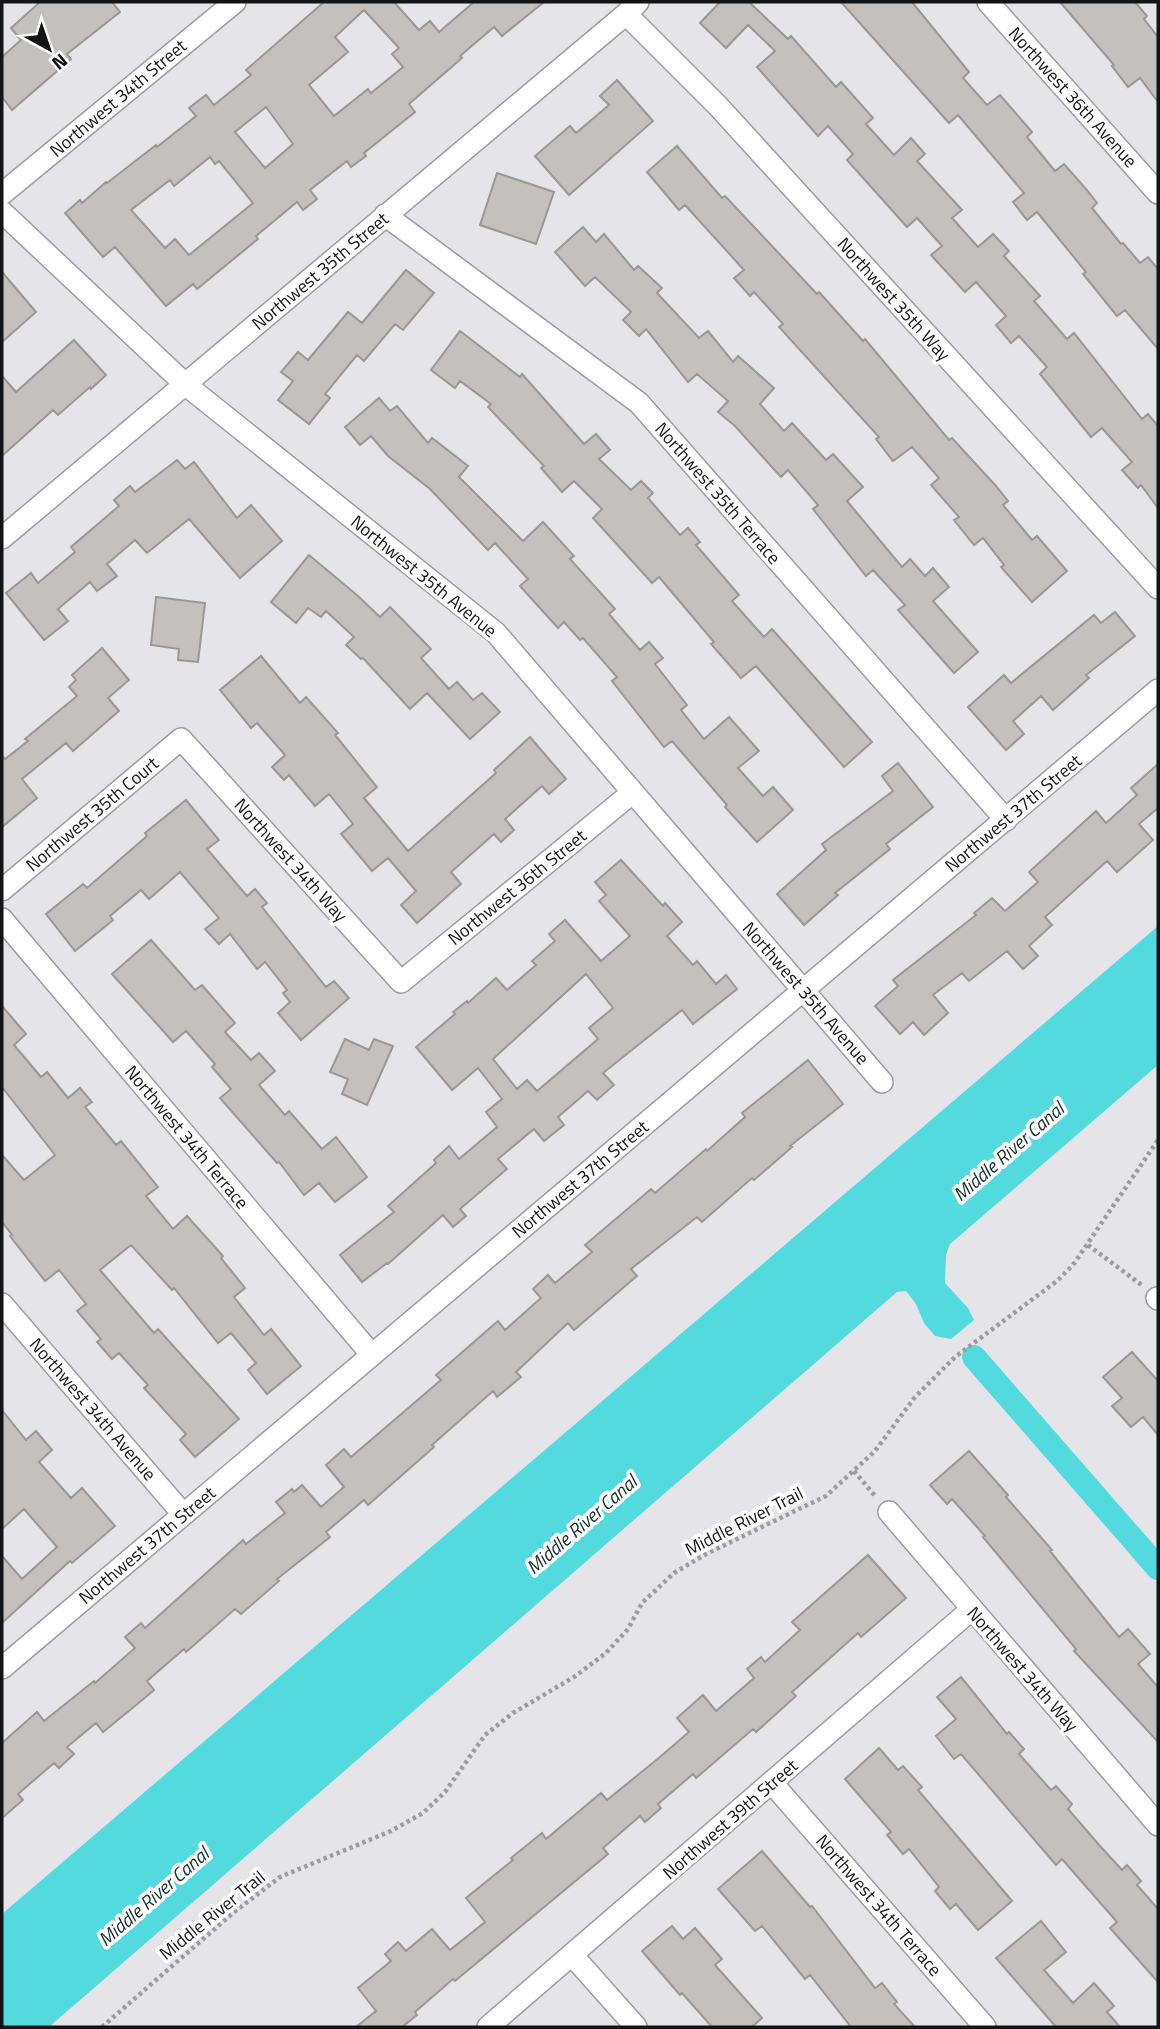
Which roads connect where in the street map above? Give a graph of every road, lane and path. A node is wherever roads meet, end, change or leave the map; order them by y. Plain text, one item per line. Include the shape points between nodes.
1 (235, 2) edge
2 (988, 2) edge
3 (632, 8) edge
4 (1158, 193) edge
5 (2, 194) edge
6 (2, 212) edge
7 (386, 215) junction
8 (186, 385) junction
9 (2, 538) edge
10 (1158, 588) edge
11 (1158, 690) edge
12 (181, 739) joint
13 (632, 793) junction
14 (1006, 820) junction
15 (2, 890) edge
16 (2, 919) edge
17 (401, 982) joint
18 (804, 990) junction
19 (882, 1082) dead end
20 (1158, 1140) edge
21 (1088, 1245) junction
22 (1158, 1299) edge
23 (2, 1304) edge
24 (372, 1355) junction
25 (854, 1471) junction
26 (889, 1512) joint
27 (183, 1514) junction
28 (972, 1609) junction
29 (2, 1668) edge
30 (772, 1783) junction
31 (1158, 1825) edge
32 (572, 1955) junction
33 (102, 2027) edge
34 (488, 2027) edge
35 (636, 2027) edge
36 (985, 2027) edge

1 - 5 street, Northwest 34th Street
2 - 4 street, Northwest 36th Avenue
3 - 7 street, Northwest 35th Street
3 - 10 street, Northwest 35th Way
6 - 8 street, Northwest 35th Avenue
7 - 8 street, Northwest 35th Street
7 - 14 street, Northwest 35th Terrace via 639,403
8 - 9 street, Northwest 35th Street
8 - 13 street, Northwest 35th Avenue via 496,633
11 - 14 street, Northwest 37th Street
12 - 15 street, Northwest 35th Court
12 - 17 street, Northwest 34th Way
13 - 17 street, Northwest 36th Street
13 - 18 street, Northwest 35th Avenue
14 - 18 street, Northwest 37th Street
16 - 24 street, Northwest 34th Terrace
18 - 19 street, Northwest 35th Avenue
18 - 24 street, Northwest 37th Street
20 - 21 path, Middle River Trail
21 - 22 path
21 - 25 path, Middle River Trail via 1057,1281 955,1357
23 - 27 street, Northwest 34th Avenue
24 - 27 street, Northwest 37th Street
25 - 26 path
25 - 33 path, Middle River Trail via 826,1496 674,1573 642,1603 628,1629 606,1653 485,1735 445,1791 423,1813 280,1877
26 - 28 street, Northwest 34th Way
27 - 29 street, Northwest 37th Street
28 - 30 street, Northwest 39th Street
28 - 31 street, Northwest 34th Way
30 - 32 street, Northwest 39th Street
30 - 36 street, Northwest 34th Terrace
32 - 34 street, Northwest 39th Street
32 - 35 street

